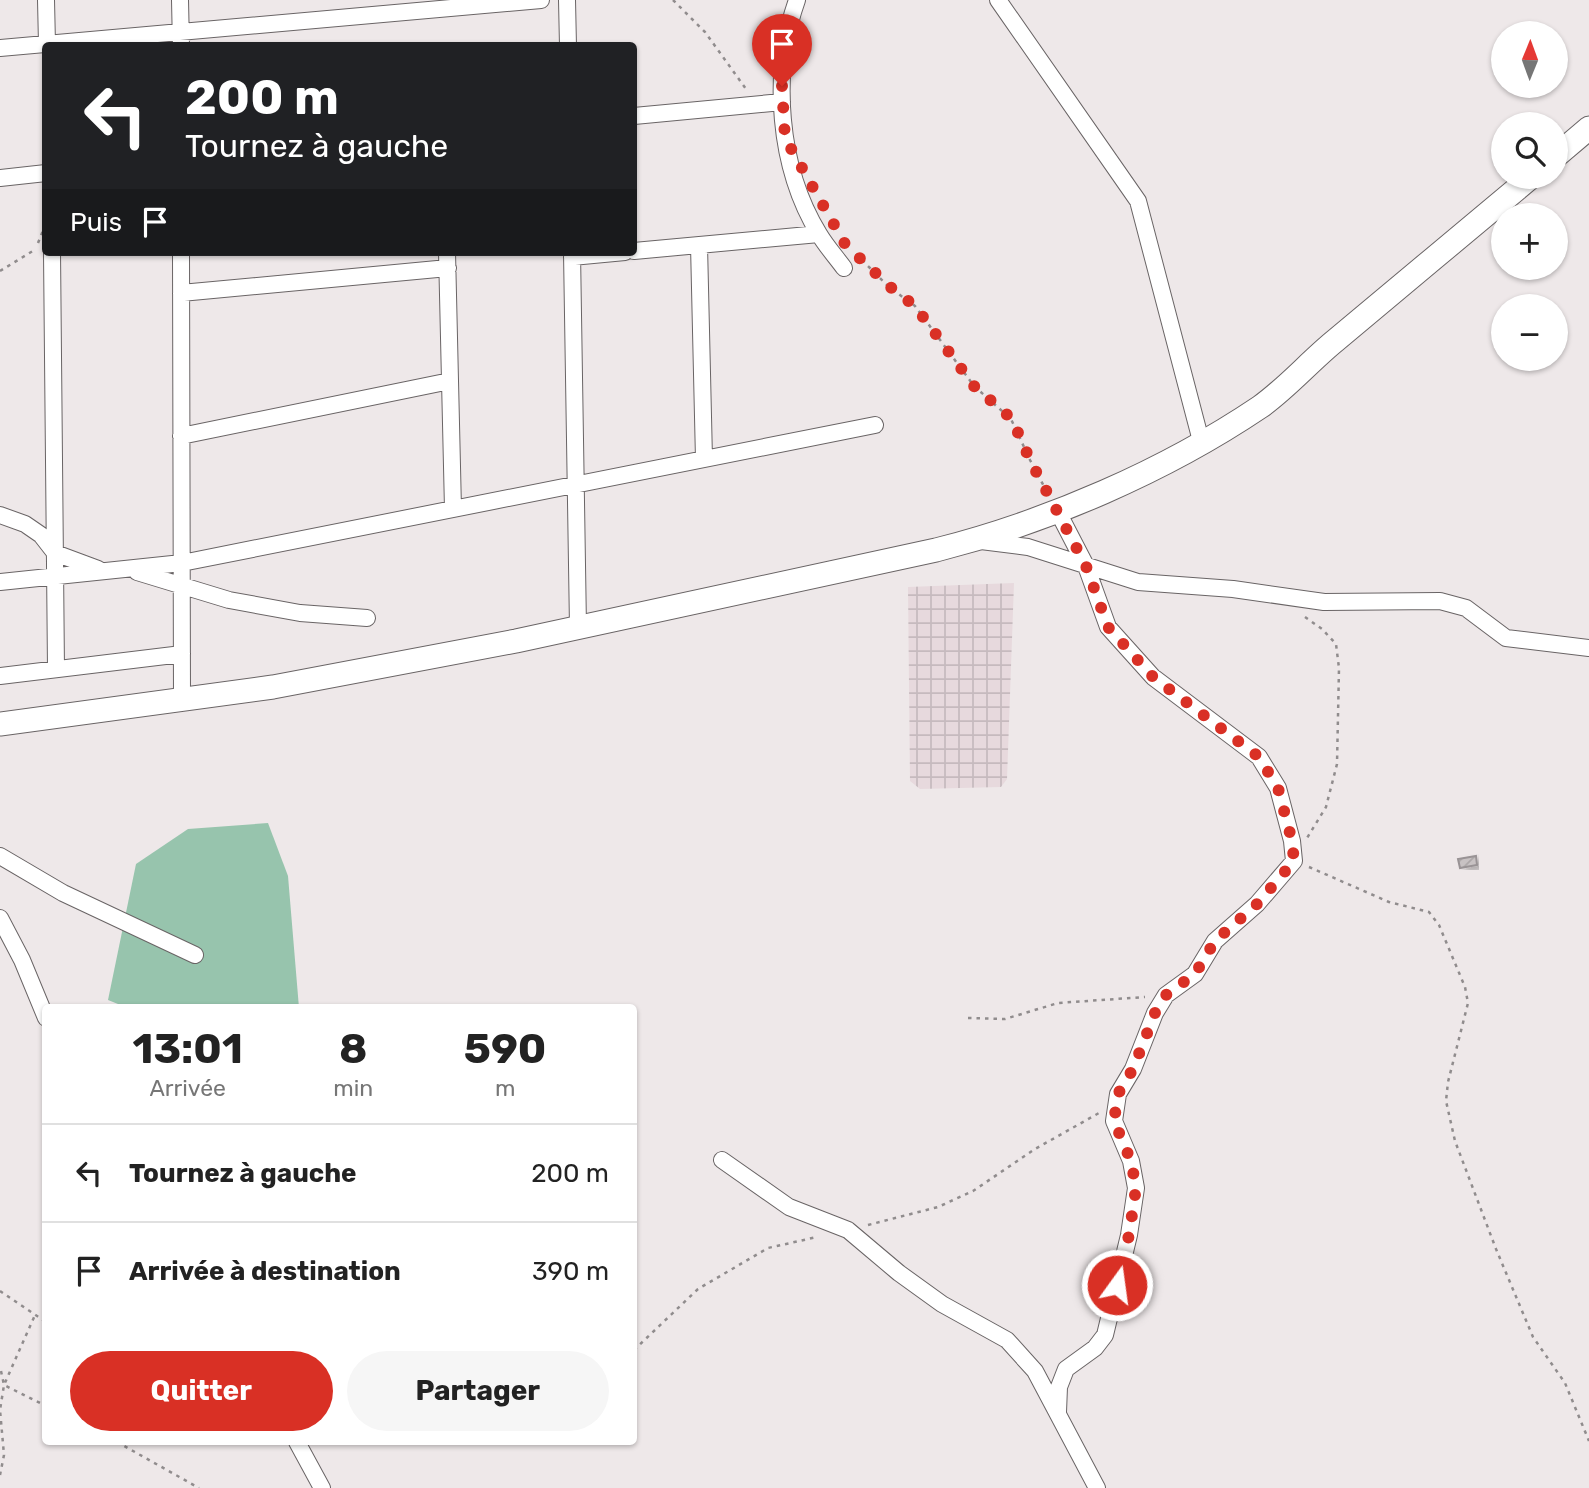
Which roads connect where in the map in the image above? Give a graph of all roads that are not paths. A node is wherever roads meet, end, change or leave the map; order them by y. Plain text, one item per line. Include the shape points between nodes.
1 (46, 0) edge
2 (180, 0) edge
3 (541, 0) edge
4 (567, 0) edge
5 (797, 0) edge
6 (998, 0) edge
7 (181, 39) edge
8 (47, 42) edge
9 (101, 42) edge
10 (568, 42) edge
11 (42, 44) edge
12 (0, 48) edge
13 (782, 102) junction
14 (637, 116) edge
15 (1589, 128) edge
16 (1568, 146) edge
17 (42, 173) edge
18 (0, 178) edge
19 (1517, 189) edge
20 (819, 234) junction
21 (699, 245) junction
22 (637, 251) edge
23 (52, 256) edge
24 (181, 256) edge
25 (572, 256) edge
26 (447, 260) edge
27 (844, 268) dead end
28 (181, 293) junction
29 (450, 381) junction
30 (875, 425) dead end
31 (181, 436) junction
32 (1201, 441) junction
33 (704, 459) junction
34 (576, 485) junction
35 (453, 509) junction
36 (1057, 510) junction
37 (0, 515) edge
38 (972, 541) junction
39 (55, 554) junction
40 (182, 564) junction
41 (1086, 566) junction
42 (116, 570) junction
43 (55, 577) junction
44 (0, 582) edge
45 (182, 584) junction
46 (367, 618) dead end
47 (578, 627) junction
48 (1589, 648) edge
49 (182, 654) junction
50 (56, 669) junction
51 (0, 676) edge
52 (182, 700) junction
53 (0, 724) edge
54 (0, 856) edge
55 (0, 918) edge
56 (195, 955) dead end
57 (42, 1008) edge
58 (722, 1160) dead end
59 (1058, 1412) junction
60 (299, 1445) edge
61 (322, 1488) edge
62 (1097, 1488) edge

1 - 8 street
2 - 7 street
3 - 7 street
4 - 10 street
5 - 13 street via 789,23
6 - 32 street via 1139,201
7 - 9 street
11 - 12 street
13 - 14 street
13 - 20 street via 785,138 801,197
15 - 16 street
17 - 18 street
19 - 32 street via 1273,396
20 - 21 street
20 - 27 street
21 - 22 street
21 - 33 street
23 - 39 street
24 - 28 street
25 - 34 street
26 - 28 street
26 - 29 street
28 - 31 street
29 - 31 street
29 - 35 street
30 - 33 street
31 - 40 street
32 - 36 street via 1097,495
33 - 34 street
34 - 35 street
34 - 47 street
35 - 40 street
36 - 38 street
36 - 41 street
37 - 39 street via 26,524
38 - 41 street via 1028,547
38 - 47 street
39 - 42 street via 94,569
39 - 43 street
40 - 42 street
40 - 45 street
41 - 48 street via 1138,582 1324,602 1440,601 1466,608 1506,638
41 - 59 street via 1108,627 1153,677 1259,757 1278,788 1294,861 1257,904 1215,941 1195,974 1166,995 1118,1094 1114,1121 1131,1161 1136,1188 1129,1235 1105,1335 1066,1369 1059,1387
42 - 43 street
42 - 45 street
43 - 44 street
43 - 50 street
45 - 46 street via 229,600 300,613
45 - 49 street
47 - 52 street via 286,685
49 - 50 street
49 - 52 street
50 - 51 street
52 - 53 street
54 - 56 street via 63,893
55 - 57 street
58 - 59 street via 789,1207 848,1230 942,1304 1007,1340 1035,1371
59 - 62 street
60 - 61 street

